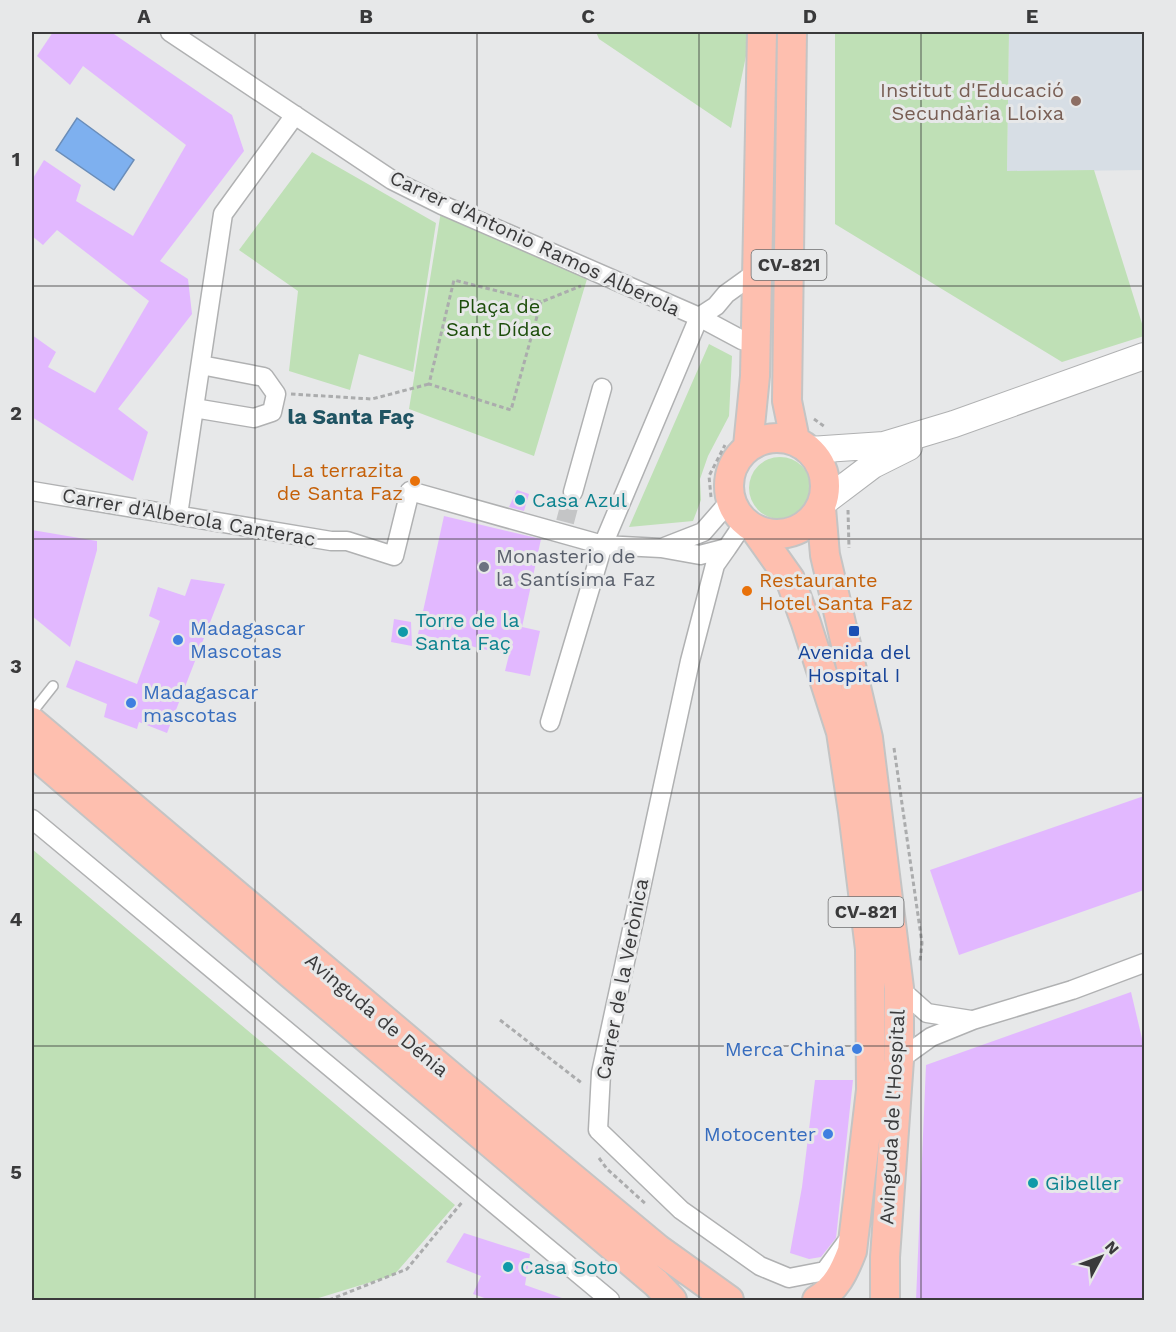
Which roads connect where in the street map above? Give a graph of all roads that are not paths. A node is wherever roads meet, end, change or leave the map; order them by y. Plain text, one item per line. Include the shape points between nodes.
1 (170, 32) edge
2 (762, 32) edge
3 (792, 32) edge
4 (295, 115) junction
5 (758, 271) junction
6 (699, 317) junction
7 (756, 344) junction
8 (1144, 356) edge
9 (201, 365) junction
10 (602, 388) dead end
11 (194, 408) junction
12 (954, 424) junction
13 (803, 445) junction
14 (748, 446) junction
15 (32, 491) edge
16 (573, 492) tunnel mouth
17 (823, 505) junction
18 (178, 515) junction
19 (743, 518) junction
20 (599, 544) junction
21 (661, 548) junction
22 (727, 548) junction
23 (53, 686) dead end
24 (32, 713) edge
25 (550, 722) dead end
26 (43, 747) edge
27 (32, 819) edge
28 (1144, 963) edge
29 (899, 988) junction
30 (973, 1020) junction
31 (899, 1060) junction
32 (855, 1232) junction
33 (610, 1300) edge
34 (672, 1300) edge
35 (729, 1300) edge
36 (817, 1300) edge
37 (885, 1300) edge

1 - 4 street, Carrer d'Antonio Ramos Alberola
2 - 5 main road, CV-821
3 - 13 main road, CV-821 via 787,401
4 - 6 street, Carrer d'Antonio Ramos Alberola via 402,185 442,205
4 - 9 street via 223,213
5 - 6 street
5 - 7 main road, CV-821
6 - 7 street, Carrer d'Antonio Ramos Alberola
6 - 20 street
7 - 14 main road, CV-821
8 - 12 street
9 - 11 street
9 - 11 street via 264,377 276,394 272,411 254,418
10 - 16 street
11 - 18 street
12 - 13 street via 884,445
12 - 17 street via 873,465
13 - 14 main road via 776,437
13 - 17 main road, CV-821 via 825,476
14 - 19 main road, CV-821 via 731,467
15 - 18 street, Carrer d'Alberola Canterac
17 - 19 main road via 808,525 776,536
17 - 29 main road, Avinguda de l'Hospital / CV-821 via 825,555 868,738
18 - 20 street, Carrer d'Alberola Canterac via 332,542 346,541 394,556 410,491
19 - 21 street
19 - 22 street, Carrer de la Verònica
19 - 32 main road, Avinguda de l'Hospital / CV-821 via 790,579 841,732 870,949 871,1090
20 - 21 street
20 - 25 street
21 - 22 street via 700,555
22 - 32 street, Carrer de la Verònica via 715,565 690,661 601,1073 598,1130 681,1210 760,1266 789,1278 825,1271
23 - 24 lane
24 - 26 main road, Avinguda de Dénia
26 - 34 main road, Avinguda de Dénia via 309,990 656,1282
26 - 35 main road, Avinguda de Dénia via 657,1249
27 - 33 street
28 - 30 street
29 - 30 street via 927,1013
29 - 31 main road, Avinguda de l'Hospital / CV-821
30 - 31 street via 932,1037
31 - 37 main road, Avinguda de l'Hospital / CV-821
32 - 36 main road, Avinguda de l'Hospital / CV-821 via 844,1273 828,1294

